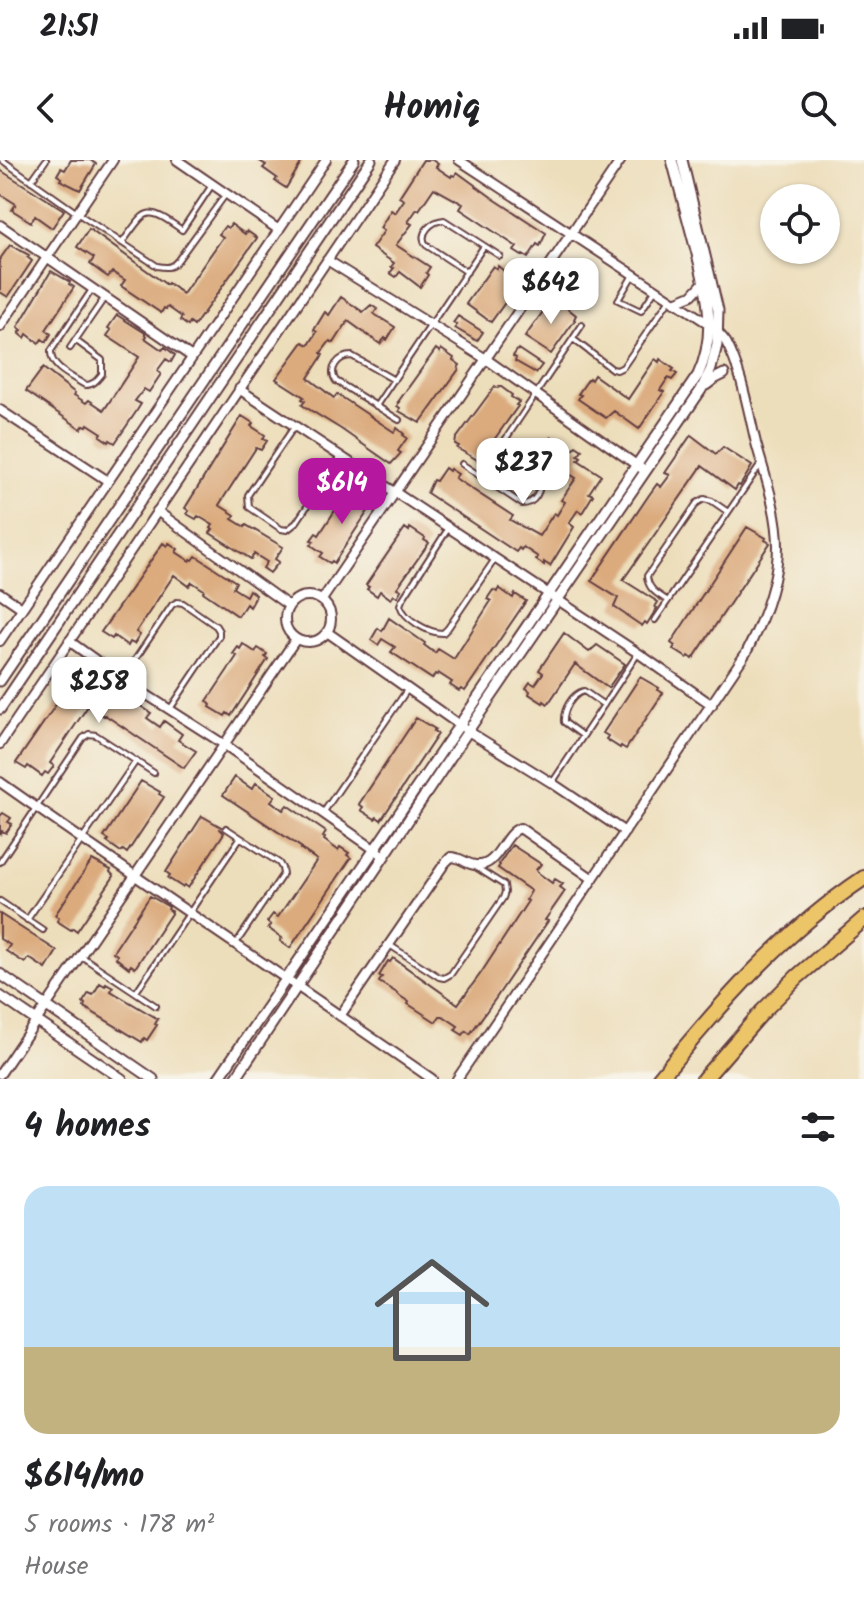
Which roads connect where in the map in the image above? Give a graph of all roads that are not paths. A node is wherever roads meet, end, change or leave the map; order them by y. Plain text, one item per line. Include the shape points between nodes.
1 (2, 160) edge
2 (46, 160) edge
3 (113, 160) edge
4 (177, 160) edge
5 (326, 160) edge
6 (354, 160) edge
7 (371, 160) edge
8 (395, 160) edge
9 (459, 160) edge
10 (621, 160) edge
11 (672, 160) edge
12 (682, 160) edge
13 (31, 181) junction
14 (213, 184) junction
15 (226, 193) junction
16 (77, 213) junction
17 (1, 227) edge
18 (279, 230) junction
19 (571, 234) junction
20 (122, 243) junction
21 (484, 246) junction
22 (500, 256) dead end
23 (47, 257) junction
24 (327, 260) junction
25 (467, 272) junction
26 (633, 275) junction
27 (704, 282) junction
28 (93, 289) junction
29 (656, 290) junction
30 (105, 297) junction
31 (672, 301) junction
32 (709, 324) junction
33 (431, 325) junction
34 (582, 325) dead end
35 (0, 327) edge
36 (719, 333) junction
37 (573, 339) junction
38 (75, 340) junction
39 (70, 348) dead end
40 (192, 357) junction
41 (486, 359) junction
42 (706, 367) junction
43 (724, 374) junction
44 (394, 380) junction
45 (740, 381) junction
46 (239, 389) junction
47 (701, 390) junction
48 (536, 394) junction
49 (376, 406) junction
50 (0, 410) edge
51 (399, 420) dead end
52 (295, 425) junction
53 (498, 451) junction
54 (341, 456) junction
55 (462, 464) dead end
56 (761, 464) junction
57 (636, 465) junction
58 (645, 471) junction
59 (481, 476) junction
60 (108, 481) junction
61 (396, 492) junction
62 (157, 511) junction
63 (728, 512) junction
64 (449, 527) junction
65 (495, 559) junction
66 (0, 593) edge
67 (548, 594) junction
68 (322, 600) junction
69 (557, 601) junction
70 (668, 601) junction
71 (289, 606) junction
72 (22, 608) junction
73 (655, 620) dead end
74 (327, 632) junction
75 (296, 639) junction
76 (0, 641) edge
77 (69, 641) junction
78 (638, 653) junction
79 (122, 679) junction
80 (0, 681) edge
81 (408, 688) junction
82 (604, 705) junction
83 (712, 705) junction
84 (0, 709) edge
85 (170, 709) junction
86 (464, 728) junction
87 (583, 736) junction
88 (0, 744) edge
89 (225, 745) junction
90 (136, 761) junction
91 (154, 773) dead end
92 (0, 782) edge
93 (552, 783) junction
94 (37, 808) junction
95 (323, 813) junction
96 (226, 828) dead end
97 (625, 832) junction
98 (240, 838) junction
99 (82, 840) junction
100 (375, 850) junction
101 (384, 856) junction
102 (0, 862) edge
103 (473, 865) junction
104 (134, 877) junction
105 (864, 878) edge
106 (593, 879) junction
107 (0, 901) edge
108 (189, 914) junction
109 (864, 919) edge
110 (27, 920) junction
111 (864, 929) edge
112 (43, 930) dead end
113 (389, 944) junction
114 (235, 945) junction
115 (81, 956) junction
116 (0, 974) edge
117 (797, 977) junction
118 (286, 979) junction
119 (297, 986) junction
120 (136, 992) junction
121 (0, 996) edge
122 (47, 1006) junction
123 (156, 1006) dead end
124 (340, 1016) junction
125 (36, 1021) junction
126 (0, 1074) edge
127 (122, 1079) edge
128 (153, 1079) edge
129 (218, 1079) edge
130 (235, 1079) edge
131 (432, 1079) edge
132 (457, 1079) edge
133 (659, 1079) edge
134 (704, 1079) edge

1 - 13 lane
2 - 13 lane
3 - 16 street
4 - 14 street
5 - 18 street
6 - 80 street
7 - 84 street
8 - 24 street
9 - 19 street
10 - 19 street
11 - 27 street
12 - 36 street via 713,283
13 - 16 lane
14 - 15 street
14 - 20 lane via 182,230 148,213
15 - 18 street
15 - 20 lane via 174,266 157,266
16 - 20 lane
16 - 23 street
17 - 23 street
18 - 40 street
19 - 26 street
19 - 41 street
21 - 22 lane
21 - 25 lane
21 - 25 lane via 444,220 432,223 423,236 426,245
23 - 28 street
23 - 35 street
24 - 33 street
24 - 46 street
25 - 33 lane
26 - 29 street
26 - 29 lane via 618,300 641,311
27 - 31 street via 692,295
27 - 32 street
28 - 30 street
28 - 38 lane via 50,357 90,385 102,374 102,360
29 - 31 street
30 - 38 lane
30 - 40 street
31 - 32 street
31 - 37 lane via 617,370
32 - 36 street
32 - 42 street
33 - 41 street
33 - 44 lane
34 - 37 lane
36 - 42 street
36 - 45 street
37 - 48 lane
38 - 39 lane
40 - 60 street
41 - 48 street
41 - 61 street
42 - 43 street
42 - 47 street
42 - 57 street
43 - 45 street
43 - 47 street
44 - 49 lane
44 - 49 lane via 352,356 340,358 332,376
45 - 56 street
46 - 52 street
46 - 62 street
47 - 58 street
48 - 53 lane
48 - 57 street
49 - 51 lane
50 - 60 street
52 - 54 street
52 - 54 lane via 248,495 249,507 281,529 296,523
53 - 59 lane
53 - 59 lane via 538,478 534,500 522,504
54 - 61 street
55 - 59 lane
56 - 63 lane
56 - 83 street via 775,522 774,575 758,629
57 - 58 street
57 - 67 street
58 - 69 street
60 - 72 street
61 - 64 street
61 - 68 street
62 - 71 street
62 - 77 street
63 - 70 lane
63 - 70 lane via 712,501 697,503 647,576 651,589
64 - 65 street
64 - 65 lane via 402,600 404,615 443,633
65 - 67 street
66 - 72 street
67 - 69 street
67 - 86 street
68 - 71 street via 301,597
68 - 74 street via 331,613
69 - 78 street
69 - 86 street
70 - 73 lane
71 - 75 street via 285,620
72 - 76 street
74 - 75 street via 311,642
74 - 81 street
75 - 89 street
77 - 79 street
77 - 88 street
78 - 82 lane
78 - 83 street
79 - 85 street
79 - 85 lane via 172,605 183,603 216,626 219,636
81 - 86 street
81 - 95 lane
82 - 87 lane
82 - 87 lane via 584,691 569,704 564,722
83 - 97 street
85 - 89 street
86 - 93 street
86 - 100 street
86 - 101 street
87 - 93 lane
89 - 95 street
89 - 104 street
90 - 91 lane
90 - 94 lane via 89,734
90 - 99 lane
92 - 94 street
93 - 97 street
94 - 99 street
94 - 102 lane
95 - 100 street
96 - 98 lane
97 - 106 street
98 - 108 lane
98 - 114 lane via 279,863 283,874
99 - 104 street
99 - 110 lane
100 - 101 street
100 - 118 street
101 - 119 street
103 - 106 street via 488,863 520,828
103 - 113 street via 451,857
103 - 113 lane via 504,885 505,892 451,974 439,977
104 - 108 street
104 - 115 street
105 - 133 highway via 777,946
106 - 132 street
107 - 110 lane
108 - 114 street
108 - 120 lane
109 - 117 highway
110 - 112 lane
111 - 117 highway
113 - 124 street
114 - 118 street
115 - 120 lane
115 - 122 street
116 - 122 street
117 - 134 highway
118 - 119 street
118 - 129 street
119 - 124 street
119 - 130 street
120 - 123 lane
121 - 125 street
122 - 125 street
122 - 128 street
124 - 131 street
125 - 126 street
125 - 127 street

